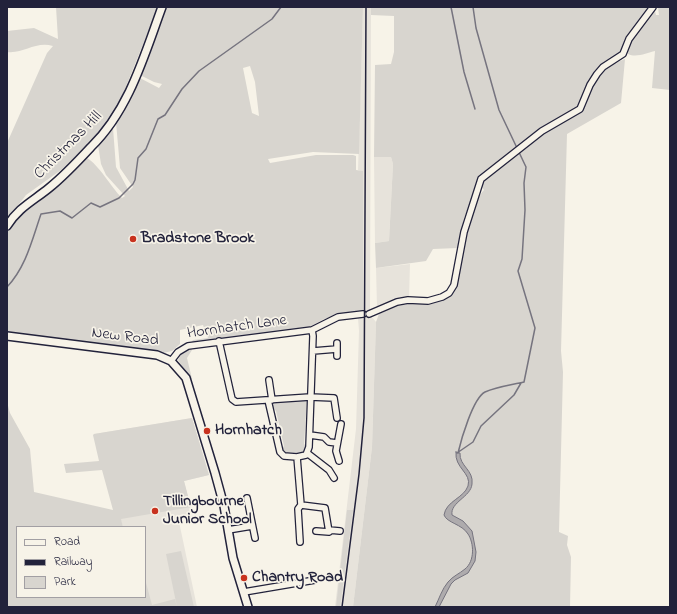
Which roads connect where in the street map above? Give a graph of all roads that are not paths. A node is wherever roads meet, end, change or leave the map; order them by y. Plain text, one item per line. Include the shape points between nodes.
1 (162, 7) edge
2 (653, 7) edge
3 (7, 226) edge
4 (312, 330) junction
5 (7, 336) edge
6 (219, 341) junction
7 (313, 351) junction
8 (337, 356) dead end
9 (172, 361) junction
10 (269, 380) dead end
11 (310, 397) junction
12 (270, 400) junction
13 (337, 418) dead end
14 (342, 424) dead end
15 (310, 435) junction
16 (337, 443) junction
17 (307, 453) junction
18 (297, 457) junction
19 (339, 461) dead end
20 (334, 478) dead end
21 (247, 498) dead end
22 (301, 505) junction
23 (252, 526) junction
24 (228, 530) junction
25 (329, 530) junction
26 (316, 531) dead end
27 (340, 531) dead end
28 (255, 538) dead end
29 (300, 542) dead end
30 (315, 580) dead end
31 (244, 592) junction
32 (248, 607) edge

1 - 3 main road, Christmas Hill via 126,98 113,122 50,188 22,208
2 - 4 street, Hornhatch Lane via 629,39 623,54 597,74 580,109 542,131 479,182 464,232 454,285 449,293 428,301 408,300 366,314 338,317
4 - 6 street, Hornhatch Lane
4 - 7 street
5 - 9 main road, New Road via 157,355
6 - 9 street, Hornhatch Lane via 188,346 178,352
6 - 12 street via 232,399 240,403
7 - 8 street via 337,346
7 - 11 street
9 - 24 main road, New Road via 183,373 190,389 215,473
10 - 12 street
11 - 12 street
11 - 13 street via 334,398
11 - 15 street
12 - 18 street via 280,452 284,456
14 - 16 street
15 - 16 street via 324,437 329,442
15 - 17 street
16 - 19 street
17 - 18 street
17 - 20 street via 329,470
18 - 22 street
21 - 23 street
22 - 25 street via 325,508
22 - 29 street via 298,509
23 - 24 street
23 - 28 street
24 - 31 main road, New Road via 233,558
25 - 26 street
25 - 27 street
30 - 31 street
31 - 32 main road, New Road

